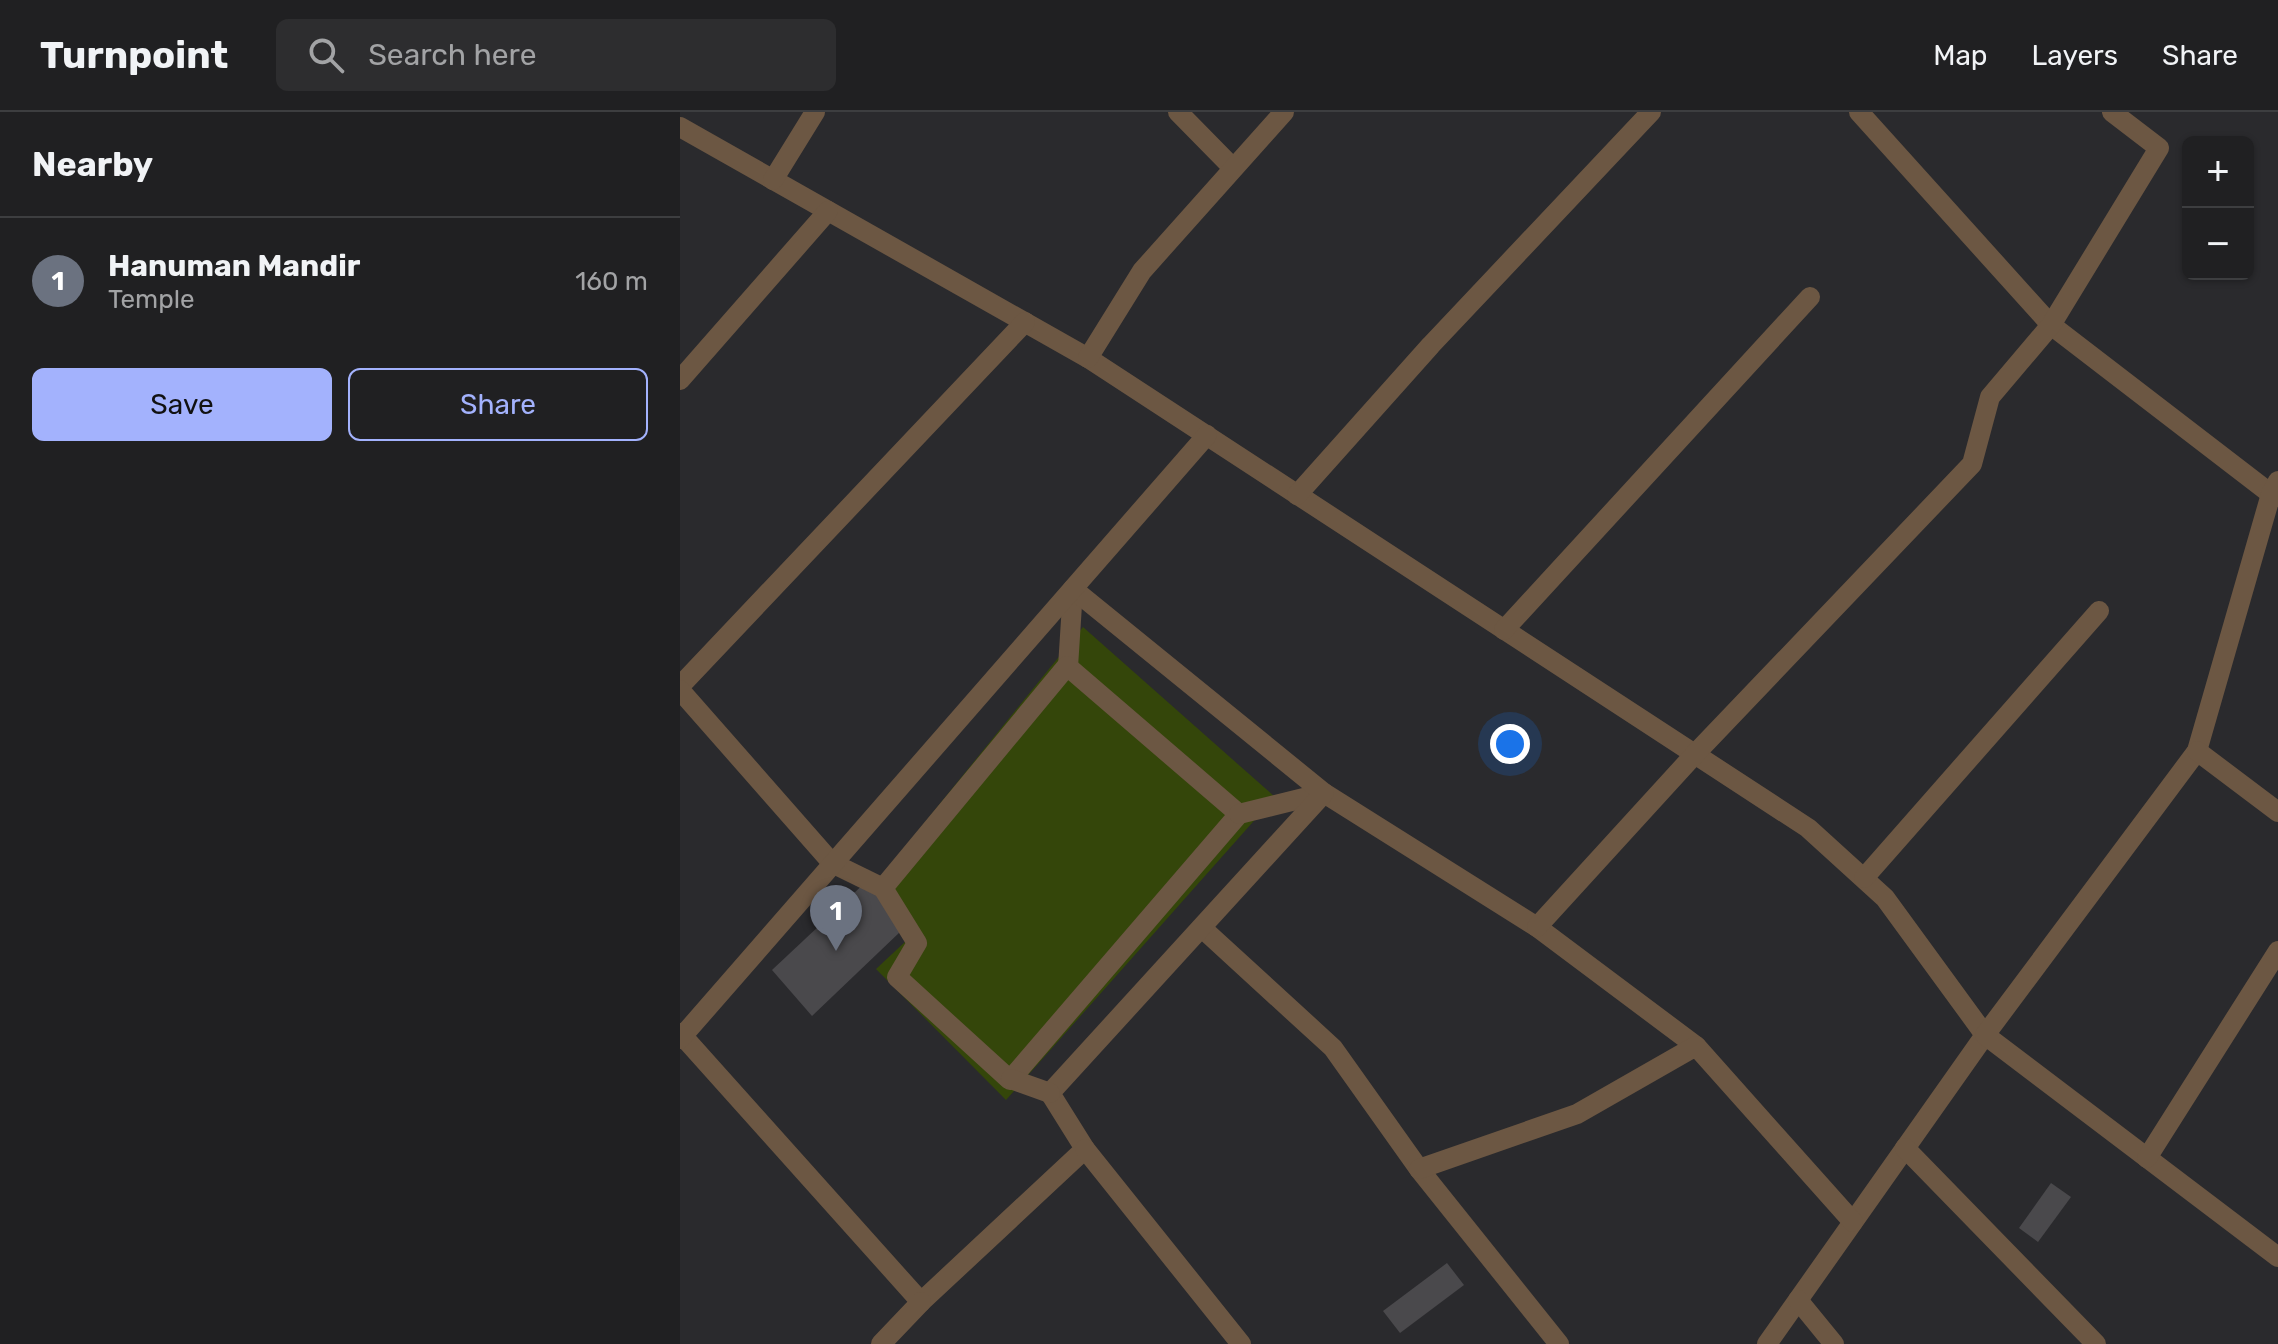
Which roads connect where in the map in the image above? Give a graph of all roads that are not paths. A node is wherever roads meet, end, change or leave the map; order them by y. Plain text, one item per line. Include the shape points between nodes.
1 (815, 112) edge
2 (1178, 112) edge
3 (1284, 112) edge
4 (1651, 112) edge
5 (1859, 112) edge
6 (2112, 112) edge
7 (680, 127) edge
8 (1233, 168) junction
9 (773, 180) junction
10 (828, 211) junction
11 (1810, 297) dead end
12 (1025, 322) junction
13 (2051, 325) junction
14 (1088, 358) junction
15 (680, 380) edge
16 (1207, 435) junction
17 (2276, 491) edge
18 (1297, 495) junction
19 (1073, 589) junction
20 (2099, 611) dead end
21 (1504, 630) junction
22 (1068, 667) junction
23 (680, 688) edge
24 (2197, 751) junction
25 (1695, 754) junction
26 (1324, 793) junction
27 (2278, 812) edge
28 (1239, 814) junction
29 (832, 863) junction
30 (1864, 878) junction
31 (883, 888) junction
32 (1537, 927) junction
33 (1202, 928) junction
34 (2278, 951) edge
35 (1985, 1035) junction
36 (681, 1036) edge
37 (1696, 1046) junction
38 (1011, 1079) junction
39 (1050, 1093) junction
40 (1905, 1148) junction
41 (1085, 1149) junction
42 (2147, 1158) junction
43 (1419, 1169) junction
44 (1853, 1222) junction
45 (2278, 1257) edge
46 (1798, 1300) junction
47 (921, 1302) junction
48 (881, 1344) edge
49 (1241, 1344) edge
50 (1559, 1344) edge
51 (1767, 1344) edge
52 (1834, 1344) edge
53 (2096, 1344) edge

1 - 9 street
2 - 8 street
3 - 8 street
4 - 18 street
5 - 13 street
6 - 13 street via 2159,148
7 - 9 street
8 - 14 street via 1142,271
9 - 10 street
10 - 12 street
10 - 15 street
11 - 21 street
12 - 14 street
12 - 23 street
13 - 17 street
13 - 25 street via 1990,397 1972,464
14 - 16 street
16 - 18 street
16 - 19 street
17 - 24 street
18 - 21 street
19 - 22 street
19 - 26 street
19 - 29 street
20 - 30 street
21 - 25 street
22 - 28 street
22 - 31 street
23 - 29 street
24 - 27 street
24 - 35 street
25 - 30 street via 1808,828
25 - 32 street
26 - 28 street
26 - 32 street
26 - 33 street
28 - 38 street
29 - 31 street
29 - 36 street
30 - 35 street via 1885,898
31 - 38 street via 917,943 897,977
32 - 37 street
33 - 39 street
33 - 43 street via 1333,1048
34 - 42 street
35 - 40 street
35 - 42 street
36 - 47 street
37 - 43 street via 1577,1114
37 - 44 street
38 - 39 street
39 - 41 street
40 - 44 street
40 - 53 street
41 - 47 street
41 - 49 street
42 - 45 street
43 - 50 street
44 - 46 street
46 - 51 street
46 - 52 street
47 - 48 street

